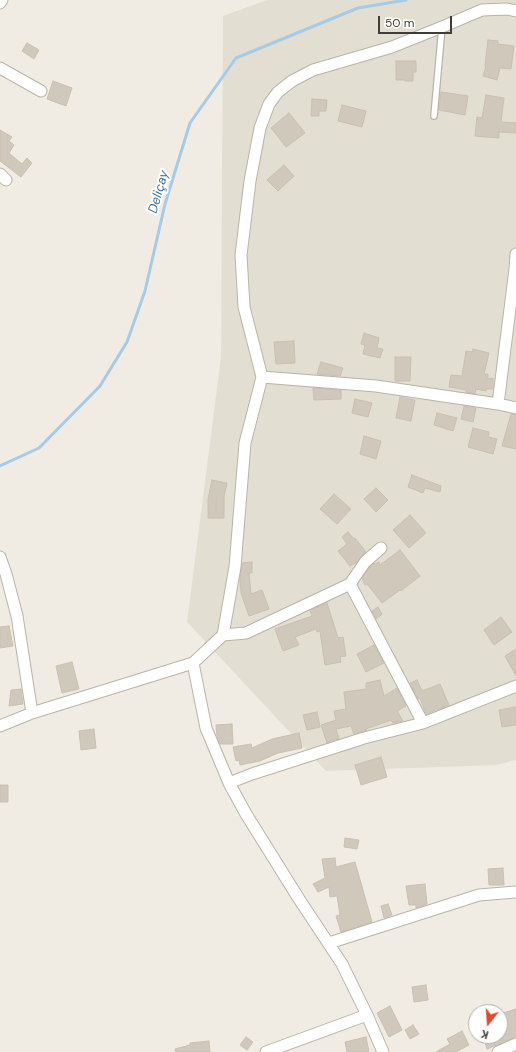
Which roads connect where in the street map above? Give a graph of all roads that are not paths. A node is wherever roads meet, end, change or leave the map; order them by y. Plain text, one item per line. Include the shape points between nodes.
1 (2, 0) edge
2 (0, 4) edge
3 (516, 11) edge
4 (442, 27) junction
5 (0, 68) edge
6 (41, 91) dead end
7 (434, 116) dead end
8 (516, 254) edge
9 (262, 377) junction
10 (498, 404) junction
11 (516, 408) edge
12 (381, 548) dead end
13 (0, 557) edge
14 (350, 584) junction
15 (223, 635) junction
16 (193, 663) junction
17 (516, 686) edge
18 (32, 712) junction
19 (423, 723) junction
20 (0, 726) edge
21 (229, 783) junction
22 (516, 892) edge
23 (329, 944) junction
24 (367, 1015) junction
25 (516, 1044) edge
26 (266, 1052) edge
27 (383, 1052) edge
28 (498, 1052) edge

1 - 2 street
3 - 4 street via 482,10
4 - 7 lane
4 - 9 street via 392,47 313,70 292,81 278,92 269,104 260,128 250,181 241,255 244,307
5 - 6 street
8 - 10 street
9 - 10 street via 376,386
9 - 15 street via 245,443 235,567
10 - 11 street
12 - 14 street via 365,562
13 - 18 street via 17,616
14 - 15 street via 246,633
14 - 19 street
15 - 16 street
16 - 18 street
16 - 21 street via 206,728
17 - 19 street
18 - 20 street
19 - 21 street via 364,738
21 - 23 street
22 - 23 street via 479,895
23 - 24 street via 342,964
24 - 26 street
24 - 27 street
25 - 28 street

